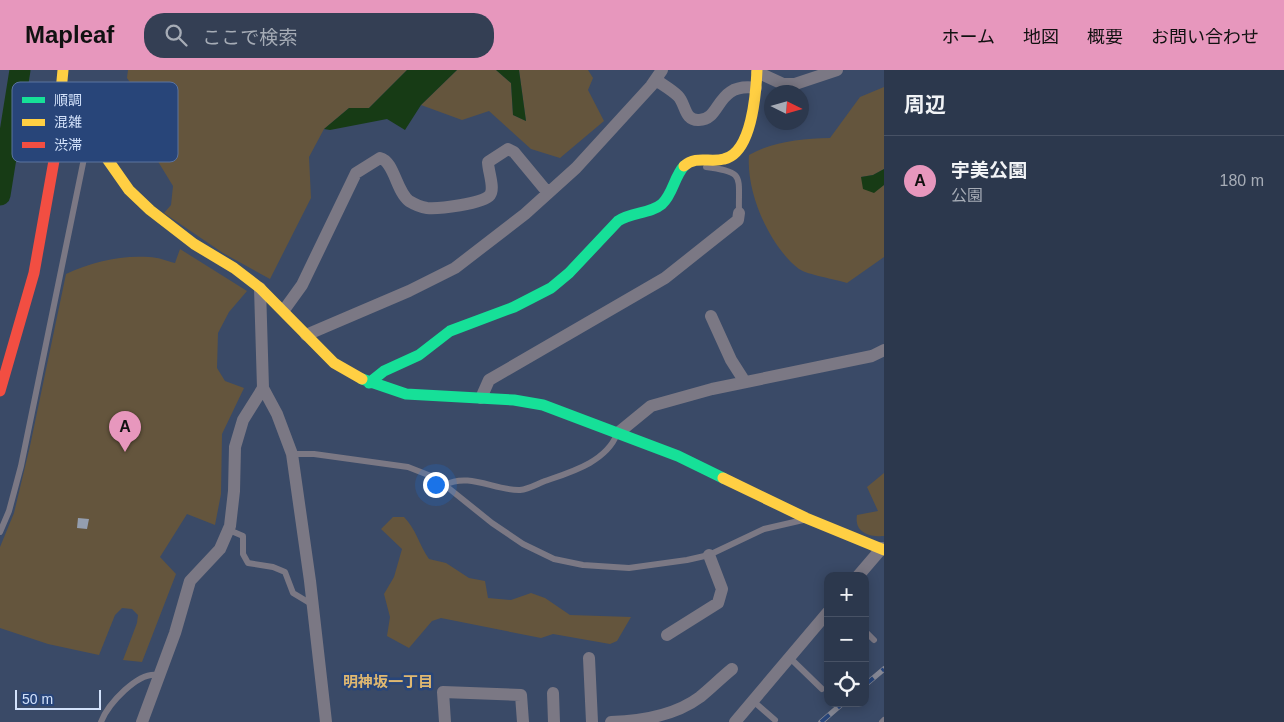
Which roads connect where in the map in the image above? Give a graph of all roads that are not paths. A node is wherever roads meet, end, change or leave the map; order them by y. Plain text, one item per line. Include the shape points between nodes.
1 (837, 70) edge
2 (757, 71) edge
3 (659, 75) edge
4 (756, 88) junction
5 (692, 161) junction
6 (54, 162) edge
7 (83, 162) edge
8 (109, 162) edge
9 (548, 193) junction
10 (739, 213) joint
11 (260, 288) junction
12 (284, 310) junction
13 (711, 316) dead end
14 (306, 335) junction
15 (884, 350) edge
16 (745, 382) junction
17 (369, 383) junction
18 (263, 388) junction
19 (0, 391) edge
20 (481, 398) junction
21 (618, 433) junction
22 (292, 454) junction
23 (444, 485) junction
24 (806, 518) junction
25 (229, 530) junction
26 (0, 532) edge
27 (883, 549) edge
28 (709, 555) junction
29 (862, 572) edge
30 (313, 605) junction
31 (824, 617) edge
32 (667, 635) dead end
33 (869, 635) edge
34 (874, 640) dead end
35 (789, 657) junction
36 (589, 658) dead end
37 (732, 669) dead end
38 (158, 675) junction
39 (822, 689) dead end
40 (553, 693) dead end
41 (752, 700) junction
42 (669, 717) edge
43 (774, 720) dead end
44 (101, 722) edge
45 (142, 722) edge
46 (326, 722) edge
47 (445, 722) edge
48 (523, 722) edge
49 (554, 722) edge
50 (592, 722) edge
51 (611, 722) edge
52 (735, 722) edge

1 - 2 street via 796,84 783,84
2 - 4 street
3 - 4 street via 679,96 686,112 696,120 709,116 732,89
3 - 9 street via 576,168
4 - 5 street via 752,115 742,146 735,154 726,159
5 - 10 lane via 698,166 730,170 736,174
5 - 17 street via 680,171 660,205 619,220 551,288 436,338 421,354 389,366
6 - 19 street via 34,273
7 - 26 lane via 21,466
8 - 11 street via 129,190 150,210
9 - 12 street via 508,149 488,162 492,189 484,200 427,208 400,193 389,165 380,158 356,173 302,285
9 - 14 street via 455,268
10 - 20 street via 738,220 664,278 489,380
11 - 12 street
11 - 18 street
12 - 14 street
13 - 16 street via 730,360
14 - 17 street via 334,363
15 - 16 street via 872,356
16 - 21 street via 651,406
17 - 20 street via 406,394
18 - 22 street
18 - 25 street via 243,420 235,447
20 - 21 street via 543,405
21 - 23 lane via 614,442 590,463 569,474 520,490 461,480
21 - 24 street via 678,456
22 - 23 lane via 408,467 436,478
22 - 30 street
23 - 28 lane via 492,524 554,559 583,565 629,568
24 - 27 street
24 - 28 lane via 764,530
25 - 30 lane via 243,536 248,563 285,572 293,594
25 - 38 street via 220,549 190,581
27 - 29 street
28 - 32 street via 722,589 718,603
30 - 46 street
31 - 35 street
33 - 34 lane
35 - 39 lane
35 - 41 street
36 - 50 street
37 - 42 street
38 - 44 lane via 150,673 143,676 106,709
38 - 45 street
40 - 49 street
41 - 43 lane
41 - 52 street
42 - 51 street
47 - 48 street via 443,692 521,694

